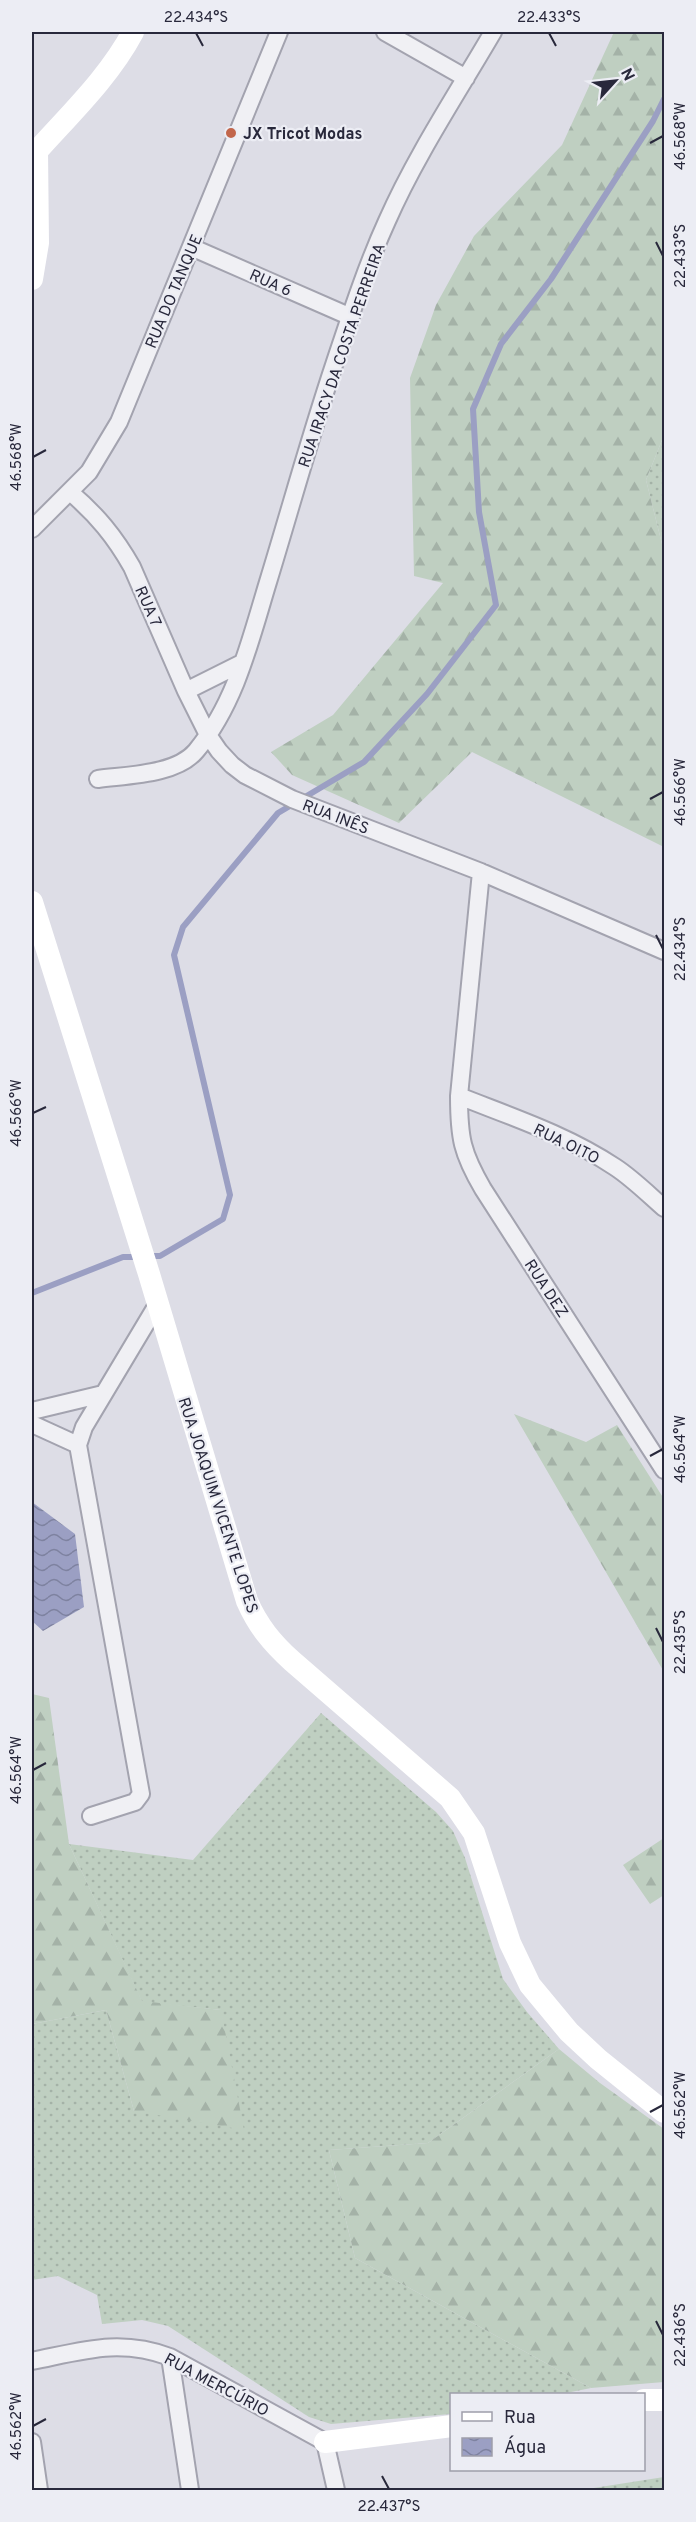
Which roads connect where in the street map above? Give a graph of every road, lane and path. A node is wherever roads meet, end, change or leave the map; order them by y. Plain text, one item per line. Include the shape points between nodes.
1 (133, 32) edge
2 (279, 32) edge
3 (385, 32) edge
4 (493, 32) edge
5 (466, 78) junction
6 (34, 154) edge
7 (191, 247) junction
8 (32, 279) edge
9 (351, 318) junction
10 (70, 492) junction
11 (32, 529) edge
12 (242, 663) junction
13 (186, 691) junction
14 (208, 735) junction
15 (98, 779) dead end
16 (481, 872) junction
17 (32, 902) edge
18 (664, 951) edge
19 (459, 1096) junction
20 (664, 1208) edge
21 (157, 1305) junction
22 (103, 1394) junction
23 (32, 1411) edge
24 (32, 1424) edge
25 (78, 1444) junction
26 (664, 1470) edge
27 (91, 1816) dead end
28 (664, 2112) edge
29 (170, 2357) junction
30 (32, 2361) edge
31 (645, 2400) edge
32 (664, 2400) edge
33 (450, 2426) edge
34 (32, 2442) edge
35 (325, 2442) junction
36 (39, 2490) edge
37 (190, 2490) edge
38 (336, 2490) edge

1 - 6 street via 101,80
2 - 7 street, RUA DO TANQUE
3 - 5 street
4 - 5 street, RUA IRACY DA COSTA PERREIRA
5 - 9 street, RUA IRACY DA COSTA PERREIRA via 387,219
6 - 8 street via 38,243
7 - 9 street, RUA 6
7 - 10 street, RUA DO TANQUE via 119,422 89,472
9 - 12 street, RUA IRACY DA COSTA PERREIRA
10 - 11 street, RUA DO TANQUE
10 - 13 street, RUA 7 via 91,509 132,567
12 - 13 street
12 - 14 street, RUA IRACY DA COSTA PERREIRA via 232,695
13 - 14 street, RUA 7
14 - 15 street, RUA IRACY DA COSTA PERREIRA via 195,752 176,766
14 - 16 street, RUA INÊS via 232,765 267,788
16 - 18 street, RUA INÊS
16 - 19 street
17 - 21 street, RUA JOAQUIM VICENTE LOPES
19 - 20 street, RUA OITO via 593,1153
19 - 26 street, RUA DEZ via 459,1132 471,1168
21 - 22 street
21 - 28 street, RUA JOAQUIM VICENTE LOPES via 257,1623 270,1642 450,1798 474,1833 510,1943 530,1985 576,2039
22 - 23 street
22 - 25 street
24 - 25 street
25 - 27 street via 141,1790 135,1802
29 - 30 street, RUA MERCÚRIO via 148,2349 122,2347
29 - 35 street, RUA MERCÚRIO
29 - 37 street
31 - 32 street
33 - 35 street
34 - 36 street
35 - 38 street

